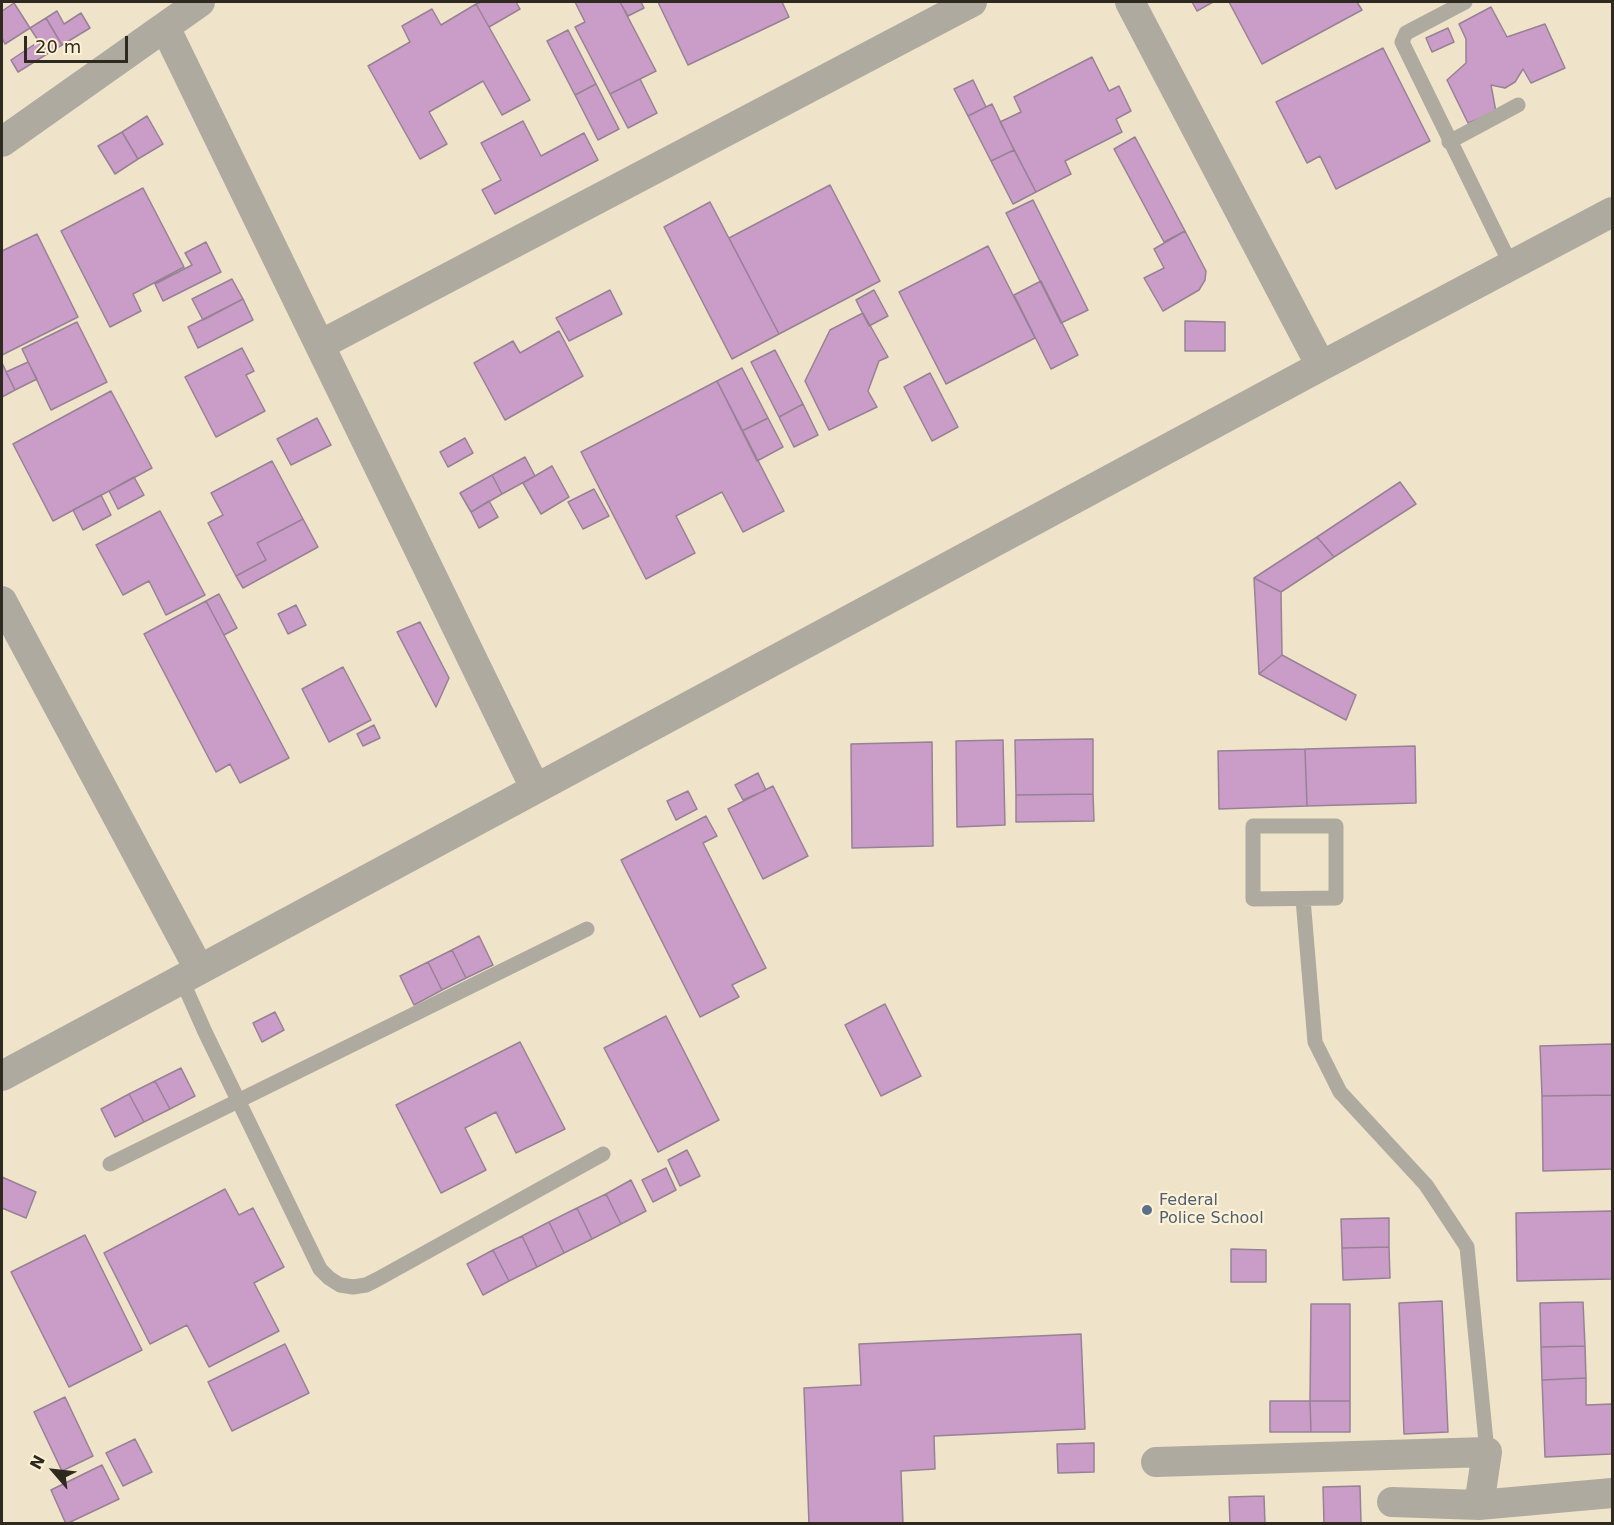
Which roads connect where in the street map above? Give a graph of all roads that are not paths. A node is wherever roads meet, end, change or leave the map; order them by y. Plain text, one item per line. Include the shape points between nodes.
1 (200, 2) edge
2 (972, 2) edge
3 (1130, 2) edge
4 (1465, 2) edge
5 (165, 27) junction
6 (1518, 105) dead end
7 (2, 142) edge
8 (1449, 142) junction
9 (1612, 213) edge
10 (1512, 267) junction
11 (320, 345) junction
12 (1321, 366) junction
13 (2, 601) edge
14 (535, 788) junction
15 (1303, 899) junction
16 (587, 929) dead end
17 (190, 974) junction
18 (2, 1076) edge
19 (238, 1101) junction
20 (603, 1154) dead end
21 (110, 1164) dead end
22 (1487, 1452) junction
23 (1156, 1462) dead end
24 (1612, 1492) edge
25 (1392, 1502) dead end
26 (1479, 1505) junction

1 - 5 street
2 - 11 street
3 - 12 street
4 - 8 lane via 1403,38 1403,47
5 - 7 street
5 - 11 street
6 - 8 lane
8 - 10 lane
9 - 10 street
10 - 12 street
11 - 14 street
12 - 14 street
13 - 17 street
14 - 17 street
15 - 15 lane via 1252,899 1253,826 1336,826 1336,898
15 - 22 lane via 1315,1042 1340,1092 1426,1185 1467,1247
16 - 19 lane
17 - 18 street
17 - 19 lane
19 - 20 lane via 320,1269 334,1282 353,1287 378,1280
19 - 21 lane
22 - 23 street
22 - 26 street
24 - 26 street
25 - 26 street

